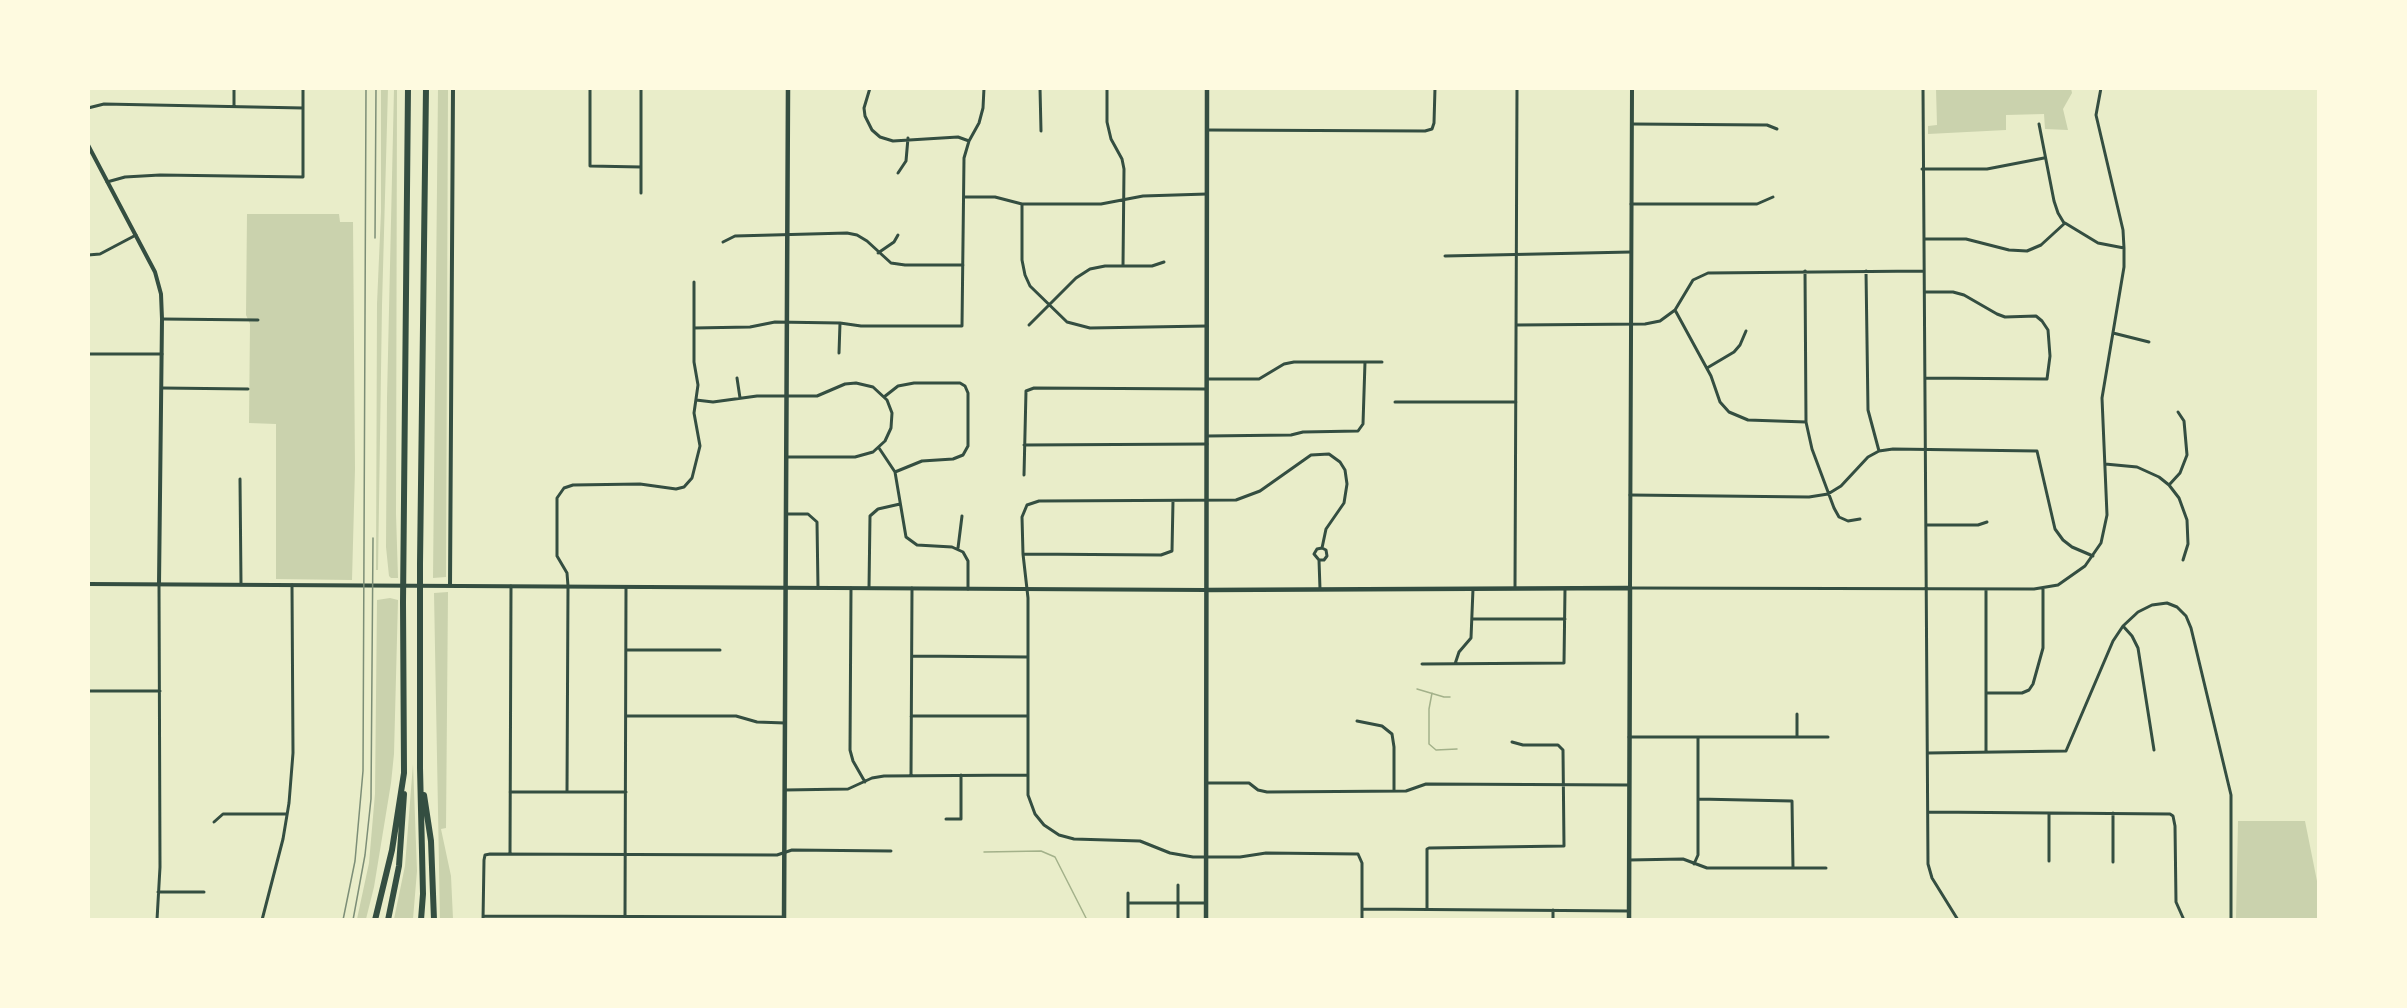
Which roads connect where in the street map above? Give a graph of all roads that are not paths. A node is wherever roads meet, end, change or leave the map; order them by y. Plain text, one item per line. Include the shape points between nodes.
1 (234, 88) edge
2 (303, 88) edge
3 (408, 88) edge
4 (426, 88) edge
5 (453, 88) edge
6 (590, 88) edge
7 (641, 88) edge
8 (788, 88) edge
9 (870, 88) edge
10 (984, 88) edge
11 (1040, 88) edge
12 (1107, 88) edge
13 (1208, 88) edge
14 (1435, 88) edge
15 (1517, 88) edge
16 (1632, 88) edge
17 (1923, 88) edge
18 (2101, 88) edge
19 (234, 105) junction
20 (88, 108) edge
21 (303, 108) junction
22 (1632, 124) junction
23 (2039, 124) dead end
24 (1777, 129) dead end
25 (1208, 130) junction
26 (1041, 131) dead end
27 (908, 138) junction
28 (969, 141) junction
29 (88, 145) edge
30 (2044, 158) junction
31 (641, 167) junction
32 (1922, 169) junction
33 (897, 173) dead end
34 (107, 182) junction
35 (641, 194) dead end
36 (1207, 194) junction
37 (964, 197) junction
38 (1773, 197) dead end
39 (1124, 199) junction
40 (1022, 204) junction
41 (1631, 204) junction
42 (2065, 223) junction
43 (788, 234) junction
44 (136, 235) junction
45 (898, 235) dead end
46 (1924, 239) junction
47 (723, 242) dead end
48 (2124, 248) junction
49 (1631, 252) junction
50 (878, 253) junction
51 (1516, 253) junction
52 (88, 255) edge
53 (1445, 256) dead end
54 (1164, 262) dead end
55 (963, 265) junction
56 (1123, 266) junction
57 (1805, 270) junction
58 (1866, 271) junction
59 (1924, 271) junction
60 (694, 282) dead end
61 (1925, 292) junction
62 (1049, 306) junction
63 (1675, 310) junction
64 (162, 319) junction
65 (258, 320) dead end
66 (788, 323) junction
67 (840, 323) junction
68 (1631, 324) junction
69 (1029, 325) dead end
70 (1516, 325) junction
71 (1207, 326) junction
72 (694, 328) junction
73 (1746, 331) dead end
74 (2113, 333) junction
75 (2150, 342) dead end
76 (840, 353) dead end
77 (88, 354) edge
78 (162, 354) junction
79 (1365, 362) junction
80 (1382, 362) dead end
81 (1707, 368) junction
82 (737, 378) dead end
83 (1925, 378) junction
84 (1207, 379) junction
85 (162, 388) junction
86 (248, 389) dead end
87 (1207, 389) junction
88 (787, 396) junction
89 (884, 397) junction
90 (740, 398) junction
91 (696, 400) junction
92 (1395, 402) dead end
93 (1515, 402) junction
94 (2178, 412) dead end
95 (1806, 422) junction
96 (1206, 436) junction
97 (1206, 444) junction
98 (1024, 445) junction
99 (879, 448) junction
100 (1926, 450) junction
101 (1879, 451) junction
102 (787, 457) junction
103 (2105, 465) junction
104 (895, 472) junction
105 (1024, 475) dead end
106 (240, 479) dead end
107 (2169, 485) junction
108 (1828, 494) junction
109 (1630, 495) junction
110 (1206, 500) junction
111 (1173, 501) junction
112 (900, 504) junction
113 (787, 514) junction
114 (962, 516) dead end
115 (1860, 519) dead end
116 (1987, 522) dead end
117 (1926, 525) junction
118 (958, 548) junction
119 (1322, 548) junction
120 (1023, 554) junction
121 (2093, 556) junction
122 (2183, 560) dead end
123 (1319, 561) junction
124 (88, 584) edge
125 (159, 584) junction
126 (240, 584) junction
127 (291, 585) junction
128 (450, 586) junction
129 (511, 586) junction
130 (568, 586) junction
131 (626, 587) junction
132 (786, 588) junction
133 (818, 588) junction
134 (851, 588) junction
135 (869, 588) junction
136 (912, 588) junction
137 (1473, 588) junction
138 (1565, 588) junction
139 (1630, 588) junction
140 (2043, 588) junction
141 (968, 589) junction
142 (1028, 589) junction
143 (1320, 589) junction
144 (1515, 589) junction
145 (1926, 589) junction
146 (1986, 589) junction
147 (1206, 590) junction
148 (1473, 619) junction
149 (1565, 619) junction
150 (2123, 626) junction
151 (626, 650) junction
152 (720, 650) dead end
153 (912, 656) junction
154 (1028, 657) junction
155 (1422, 664) dead end
156 (1455, 664) junction
157 (88, 690) edge
158 (160, 691) junction
159 (1986, 693) junction
160 (1797, 714) dead end
161 (626, 716) junction
162 (912, 716) junction
163 (1028, 716) junction
164 (1357, 722) dead end
165 (785, 723) junction
166 (1629, 737) junction
167 (1698, 737) junction
168 (1797, 737) junction
169 (1828, 737) dead end
170 (1512, 742) dead end
171 (2154, 750) dead end
172 (1928, 753) junction
173 (1986, 753) junction
174 (420, 768) junction
175 (404, 773) junction
176 (961, 775) junction
177 (1028, 775) junction
178 (911, 776) junction
179 (865, 782) junction
180 (1206, 783) junction
181 (1565, 785) junction
182 (1629, 785) junction
183 (785, 790) junction
184 (1394, 791) junction
185 (510, 792) junction
186 (567, 792) junction
187 (626, 792) junction
188 (1698, 800) junction
189 (1928, 812) junction
190 (2049, 813) junction
191 (2113, 813) junction
192 (287, 814) junction
193 (946, 819) dead end
194 (214, 822) dead end
195 (891, 851) dead end
196 (785, 853) junction
197 (510, 854) junction
198 (626, 854) junction
199 (1206, 857) junction
200 (1629, 860) junction
201 (2049, 861) dead end
202 (2113, 862) dead end
203 (1695, 864) junction
204 (1793, 868) junction
205 (1826, 868) dead end
206 (1178, 885) dead end
207 (158, 892) junction
208 (204, 892) dead end
209 (1128, 893) dead end
210 (1128, 903) junction
211 (1178, 903) junction
212 (1206, 903) junction
213 (1362, 909) junction
214 (1426, 909) junction
215 (1553, 910) junction
216 (1629, 910) junction
217 (625, 917) junction
218 (483, 918) edge
219 (693, 918) edge
220 (784, 918) edge
221 (2183, 919) edge
222 (157, 920) edge
223 (262, 920) edge
224 (375, 920) edge
225 (388, 920) edge
226 (421, 920) edge
227 (434, 920) edge
228 (1128, 920) edge
229 (1178, 920) edge
230 (1206, 920) edge
231 (1362, 920) edge
232 (1553, 920) edge
233 (1629, 920) edge
234 (1958, 920) edge
235 (2231, 920) edge

1 - 19 street
2 - 21 street
3 - 175 highway
4 - 174 highway
5 - 128 street
6 - 31 street via 590,166
7 - 31 street
8 - 43 main road
9 - 27 street via 864,108 872,130 893,141
10 - 28 street via 983,108
11 - 26 street
12 - 39 street via 1107,122 1122,159
13 - 25 main road
14 - 25 street via 1432,129 1425,131
15 - 51 street
16 - 22 street
17 - 32 street
18 - 48 street via 2096,115
19 - 20 street via 104,104
19 - 21 street
21 - 34 street via 303,177 160,175
22 - 24 street via 1767,125
22 - 41 street
23 - 30 street
25 - 36 main road
27 - 28 street via 958,137
27 - 33 street via 906,161
28 - 37 street via 964,158
29 - 34 street
30 - 32 street via 1987,169
30 - 42 street via 2056,207
31 - 35 street
32 - 46 street
34 - 44 street
36 - 39 street
36 - 71 main road
37 - 40 street via 995,197
37 - 55 street
38 - 41 street via 1757,204
39 - 40 street via 1101,204
39 - 56 street
40 - 62 street via 1025,275
41 - 49 street
42 - 46 street via 2041,245 2027,251 1966,239
42 - 48 street via 2098,243
43 - 47 street via 735,236
43 - 50 street via 847,233 862,238
43 - 66 main road
44 - 52 street via 100,254
44 - 64 street via 155,272
45 - 50 street
46 - 59 street
48 - 74 street
49 - 51 street
49 - 68 street
50 - 55 street via 891,263 905,266
51 - 53 street
51 - 70 street
54 - 56 street
55 - 67 street via 962,326
56 - 62 street via 1090,269
57 - 58 street
57 - 63 street via 1708,273 1693,280
57 - 95 street
58 - 59 street
58 - 101 street via 1868,410
59 - 61 street
60 - 72 street
61 - 83 street
61 - 83 street via 1964,295 2005,317 2036,316 2048,330 2050,356 2047,379
62 - 69 street
62 - 71 street via 1067,322 1090,328
63 - 68 street via 1660,321
63 - 81 street
64 - 65 street
64 - 78 street
66 - 67 street
66 - 72 street
66 - 88 main road
67 - 76 street
68 - 70 street
68 - 109 street
70 - 93 street
71 - 84 main road
72 - 91 street
73 - 81 street via 1734,352
74 - 75 street
74 - 103 street via 2102,398
77 - 78 street
78 - 85 street
79 - 80 street
79 - 84 street via 1294,362 1258,379
79 - 96 street via 1361,430
81 - 95 street via 1720,402 1729,412 1749,420
82 - 90 street
83 - 100 street
84 - 87 main road
85 - 86 street
85 - 125 street
87 - 96 main road
87 - 98 street via 1034,388 1026,391
88 - 89 street via 821,395 856,383 873,387
88 - 90 street
88 - 102 main road
89 - 99 street via 892,424
89 - 104 street via 898,386 914,383 960,383 968,393 968,446 963,455 922,461
90 - 91 street
91 - 130 street via 694,418 700,450 693,477 684,487 578,485 562,490 557,500 557,553 567,573
92 - 93 street
93 - 144 street
94 - 107 street via 2184,421 2187,455 2180,473
95 - 108 street
96 - 97 main road
97 - 98 street
97 - 110 main road
98 - 105 street
99 - 102 street via 859,457
99 - 104 street
100 - 101 street
100 - 117 street
100 - 121 street via 2037,451 2055,529 2062,540
101 - 108 street
102 - 113 main road
103 - 107 street via 2137,467
103 - 121 street via 2108,515
104 - 112 street
106 - 126 street
107 - 122 street via 2187,520 2188,544
108 - 109 street
108 - 115 street via 1839,517 1848,521
109 - 139 street
110 - 111 street
110 - 119 street via 1248,497 1311,455 1320,453 1335,458 1345,470 1347,484 1344,503 1326,529
110 - 147 main road
111 - 120 street via 1039,501 1027,506 1022,517
111 - 120 street via 1172,551 1161,555
112 - 118 street via 905,534 911,542
112 - 135 street via 878,509 870,516
113 - 132 main road
113 - 133 street via 808,514 817,522
114 - 118 street
116 - 117 street
117 - 145 street
118 - 141 street via 968,561
119 - 123 street via 1314,554
119 - 123 street via 1327,556
120 - 142 street
121 - 140 street via 2058,585
123 - 143 street
124 - 125 street
125 - 126 street
125 - 158 street
126 - 127 street
127 - 128 street
127 - 192 street via 293,753
128 - 129 street
129 - 130 street
129 - 185 street
130 - 131 street
130 - 186 street
131 - 132 street
131 - 151 street
132 - 133 street
132 - 165 main road
133 - 134 street
134 - 135 street
134 - 179 street via 850,750
135 - 136 street
136 - 141 street
136 - 153 street
137 - 143 main road
137 - 144 main road
137 - 148 street
138 - 139 main road
138 - 144 main road
138 - 149 street
139 - 145 street
139 - 166 main road
140 - 146 street
140 - 159 street via 2043,648 2031,687 2022,693
141 - 142 street
142 - 147 street
142 - 154 street
143 - 147 main road
145 - 146 street
145 - 172 street
146 - 159 street
147 - 180 main road
148 - 149 street
148 - 156 street via 1471,638
149 - 156 street via 1562,664
150 - 171 street via 2138,648
150 - 173 street via 2066,751
150 - 235 street via 2138,612 2160,603 2181,610 2190,624 2231,795
151 - 152 street
151 - 161 street
153 - 154 street
153 - 162 street
154 - 163 street
155 - 156 street
157 - 158 street
158 - 207 street
159 - 173 street
160 - 168 street
161 - 165 street via 736,716
161 - 187 street
162 - 163 street
162 - 178 street
163 - 177 street
164 - 184 street via 1382,726 1392,734
165 - 183 main road
166 - 167 street
166 - 182 main road
167 - 168 street
167 - 188 street
168 - 169 street
170 - 181 street via 1562,748
172 - 173 street
172 - 189 street
174 - 226 highway
174 - 227 highway via 431,841
175 - 224 highway via 392,850
175 - 225 highway via 399,866
176 - 177 street
176 - 178 street
176 - 193 street via 961,819
177 - 199 street via 1029,800 1035,814 1059,835 1074,839 1136,840 1176,855
178 - 179 street via 884,776
179 - 183 street via 844,789
180 - 184 street via 1249,783 1264,792
180 - 199 main road
181 - 182 street
181 - 184 street via 1426,784 1409,791
181 - 214 street via 1564,846 1426,849
182 - 200 main road
183 - 196 main road
185 - 186 street
185 - 197 street
186 - 187 street
187 - 198 street
188 - 203 street
188 - 204 street via 1792,801
189 - 190 street
189 - 234 street via 1929,871
190 - 191 street
190 - 201 street
191 - 202 street
191 - 221 street via 2173,816 2176,902
192 - 194 street via 223,814
192 - 223 street
195 - 196 street
196 - 198 street
196 - 220 main road
197 - 198 street
197 - 218 street via 485,855
198 - 217 street
199 - 212 main road
199 - 213 street via 1266,853 1360,855
200 - 203 street via 1683,859
200 - 216 main road
203 - 204 street via 1707,868
204 - 205 street
206 - 211 street
207 - 208 street
207 - 222 street
209 - 210 street
210 - 211 street
210 - 228 street
211 - 212 street
211 - 229 street
212 - 230 main road
213 - 214 street
213 - 231 street
214 - 215 street
215 - 216 street
215 - 232 street
216 - 233 main road
217 - 218 street
217 - 219 street
219 - 220 street

